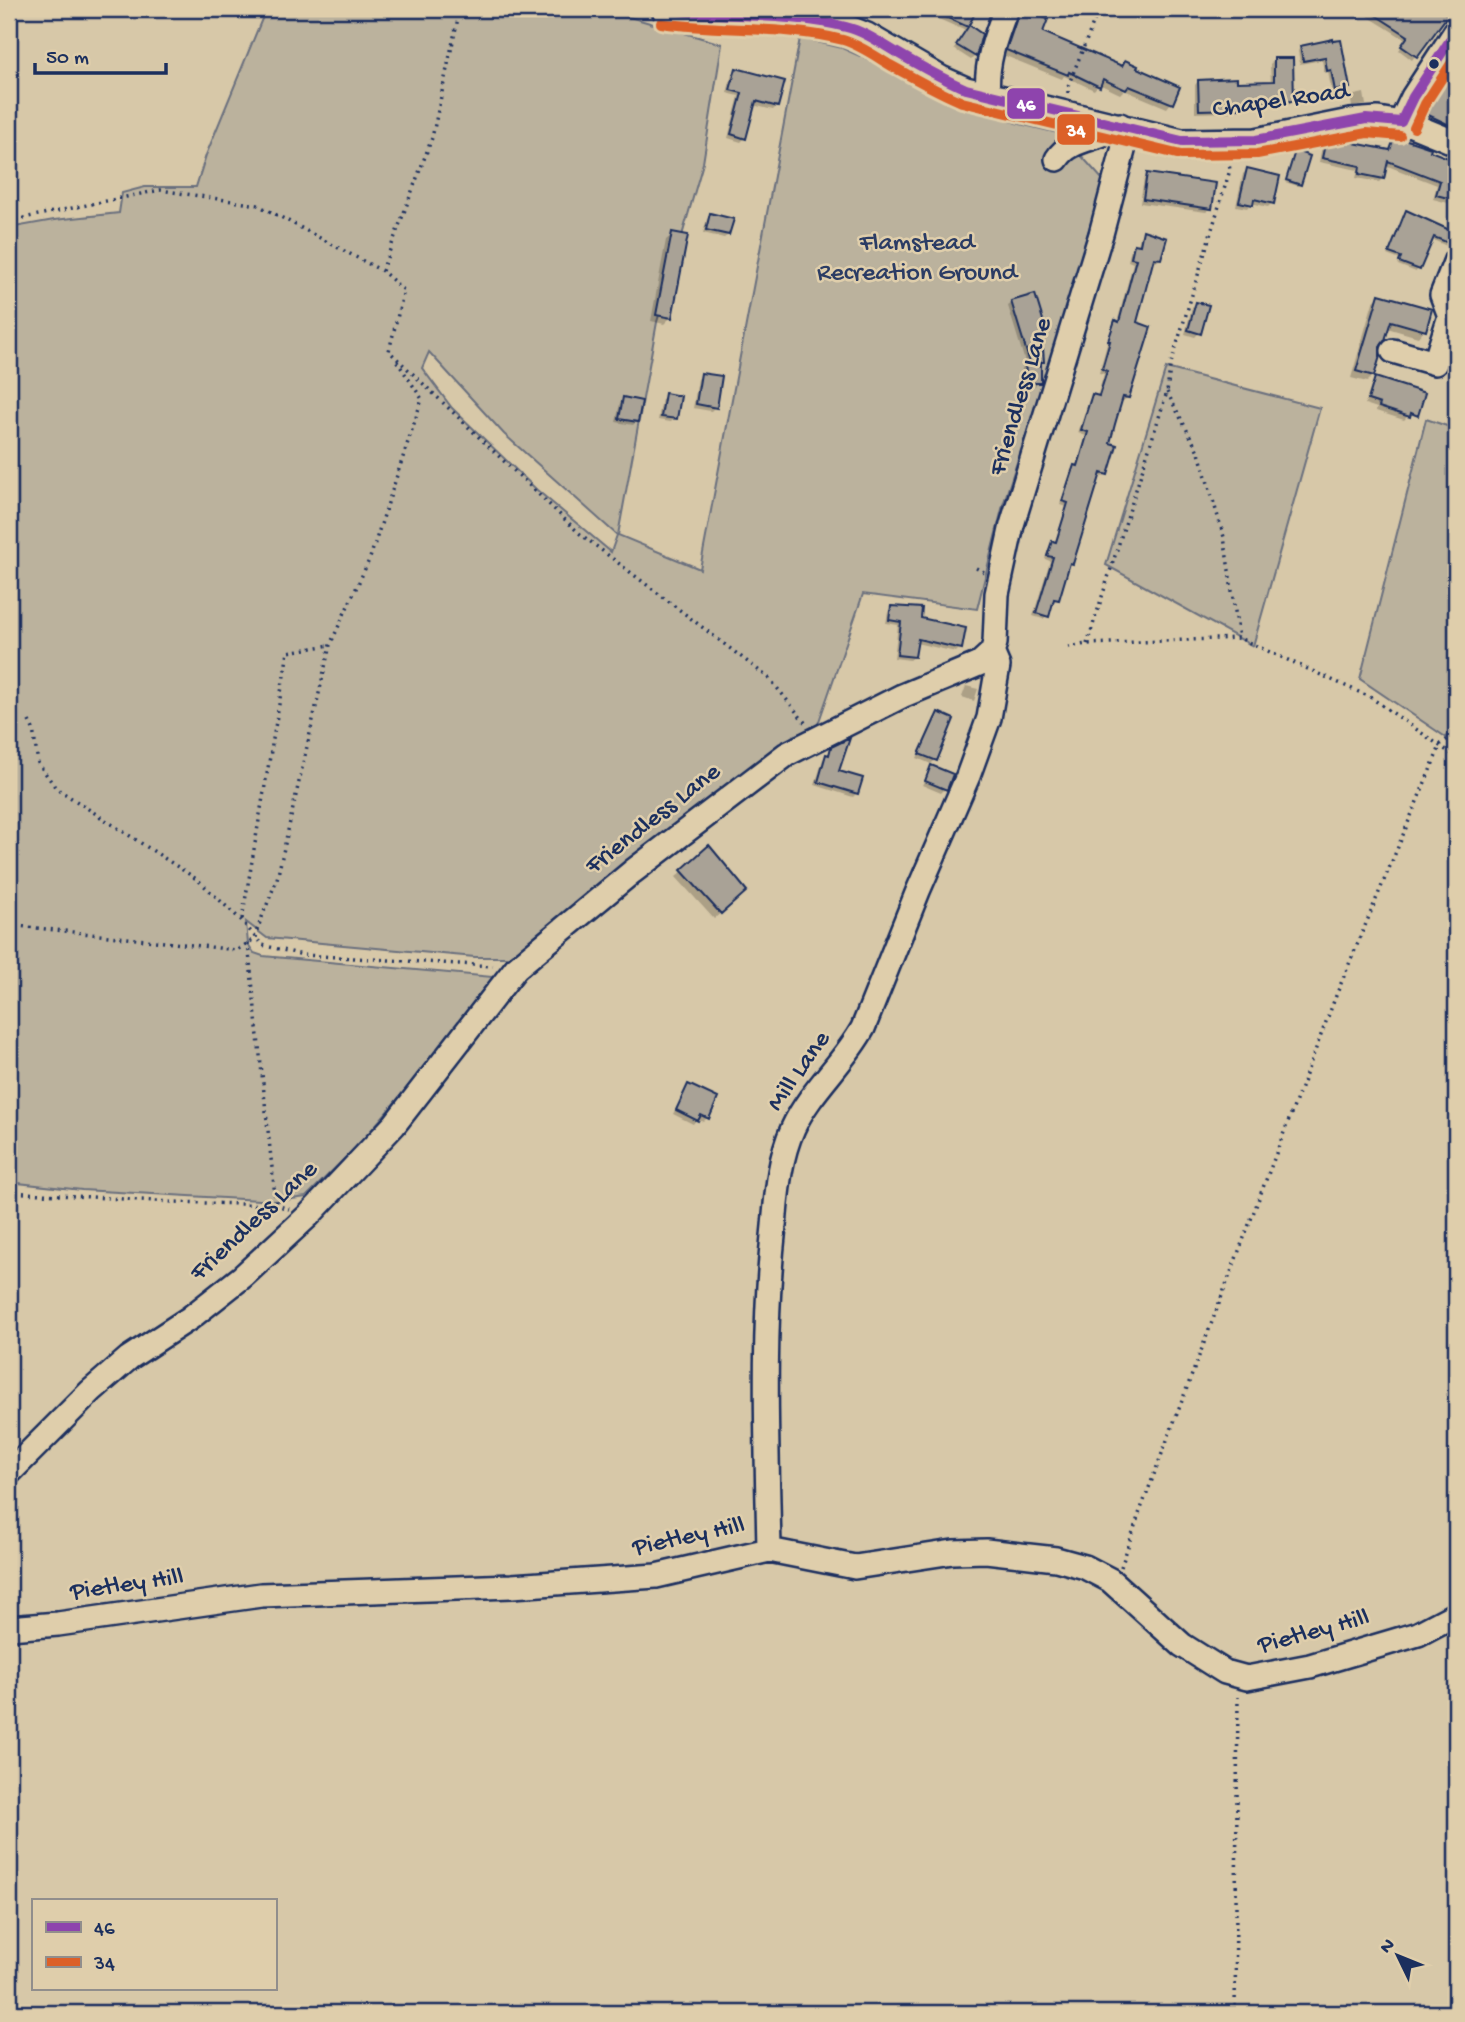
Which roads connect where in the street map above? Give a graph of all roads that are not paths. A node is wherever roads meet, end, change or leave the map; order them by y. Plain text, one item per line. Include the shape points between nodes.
1 (663, 9) edge
2 (1006, 9) edge
3 (1456, 31) edge
4 (988, 95) junction
5 (1401, 122) junction
6 (1124, 126) junction
7 (1456, 143) edge
8 (1057, 159) dead end
9 (1456, 260) edge
10 (1393, 351) dead end
11 (992, 652) junction
12 (9, 1473) edge
13 (769, 1550) junction
14 (1456, 1614) edge
15 (9, 1628) edge

1 - 4 street, Chapel Road via 846,27 941,78
2 - 4 street via 991,48
3 - 5 street
4 - 6 street, Chapel Road
5 - 6 street, Chapel Road via 1366,119 1225,142 1182,141
5 - 7 street, Chapel Road
6 - 8 street via 1064,147
6 - 11 street, Friendless Lane via 1101,234 1012,526 998,585
9 - 10 street via 1444,285 1442,295 1450,316 1435,363
11 - 12 street, Friendless Lane via 979,664 902,696 787,754 546,942 516,968 394,1125 309,1215 242,1277 119,1366
11 - 13 street, Mill Lane via 998,666 989,718 968,776 863,1028 801,1112 779,1173 768,1280
13 - 14 street, Pietley Hill via 855,1567 953,1552 1056,1559 1110,1580 1182,1645 1239,1677 1310,1666 1418,1634
13 - 15 street, Pietley Hill via 656,1576 261,1595

